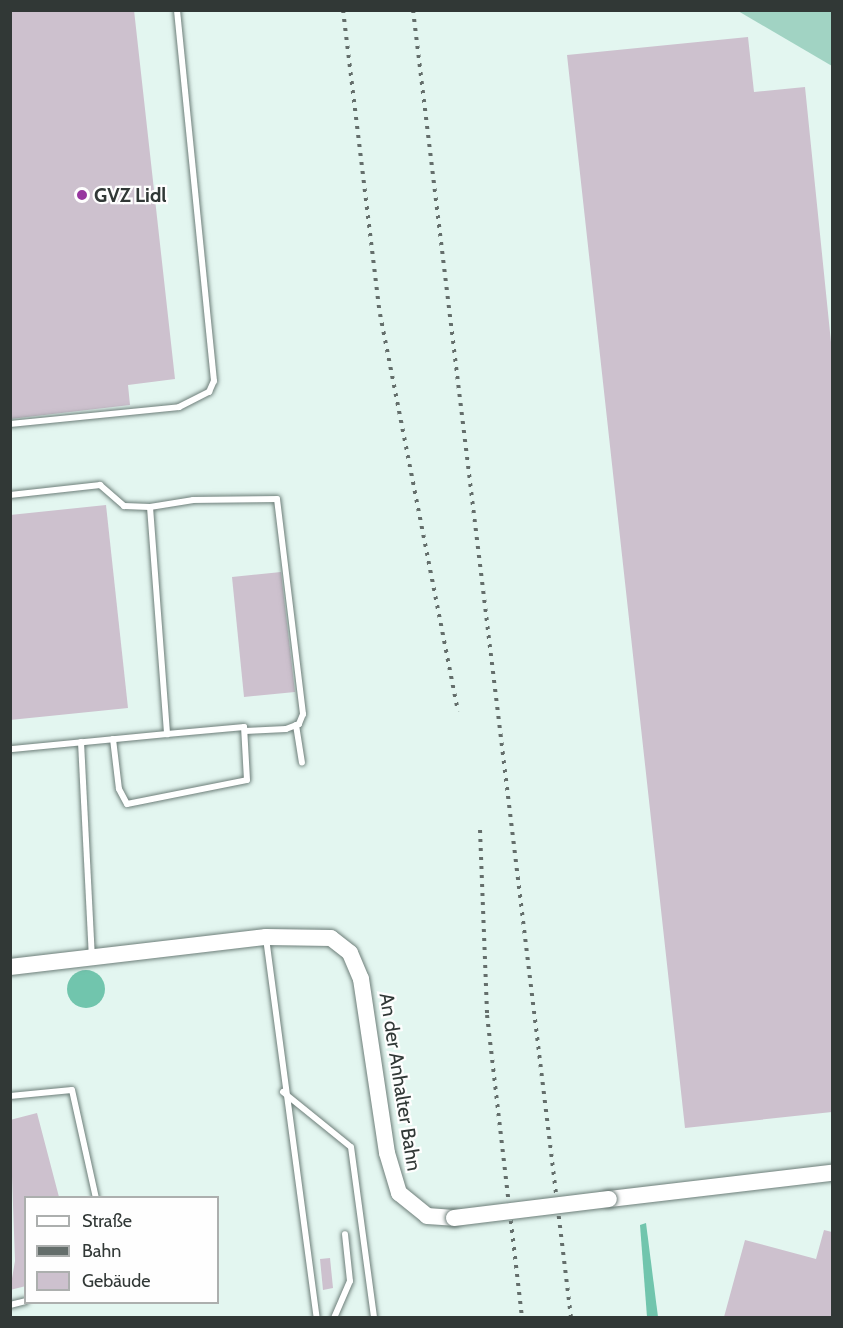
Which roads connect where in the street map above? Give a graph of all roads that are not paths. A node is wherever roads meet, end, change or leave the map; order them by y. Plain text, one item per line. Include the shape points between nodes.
1 (177, 10) edge
2 (10, 424) edge
3 (10, 495) edge
4 (150, 507) junction
5 (296, 725) junction
6 (245, 731) junction
7 (167, 734) junction
8 (113, 739) junction
9 (81, 742) junction
10 (10, 749) edge
11 (302, 763) dead end
12 (266, 937) junction
13 (92, 959) junction
14 (10, 967) edge
15 (283, 1092) junction
16 (10, 1096) edge
17 (832, 1173) edge
18 (96, 1196) edge
19 (345, 1234) dead end
20 (317, 1317) edge
21 (334, 1317) edge
22 (374, 1317) edge

1 - 2 lane via 214,381 208,392 179,407
3 - 4 lane via 100,485 124,506
4 - 5 lane via 193,500 277,499 303,714
4 - 7 lane
5 - 6 lane
5 - 11 lane
6 - 7 lane
6 - 8 lane via 247,780 127,804 119,789
7 - 8 lane
8 - 9 lane
9 - 10 lane
9 - 13 lane
12 - 13 street, An der Anhalter Bahn
12 - 15 lane
12 - 17 street, An der Anhalter Bahn, bridge via 319,934 350,953 361,978 387,1153 399,1193 428,1216 454,1218
13 - 14 street, An der Anhalter Bahn
15 - 20 lane
15 - 22 lane via 351,1147
16 - 18 lane via 72,1090
19 - 21 lane via 350,1281

